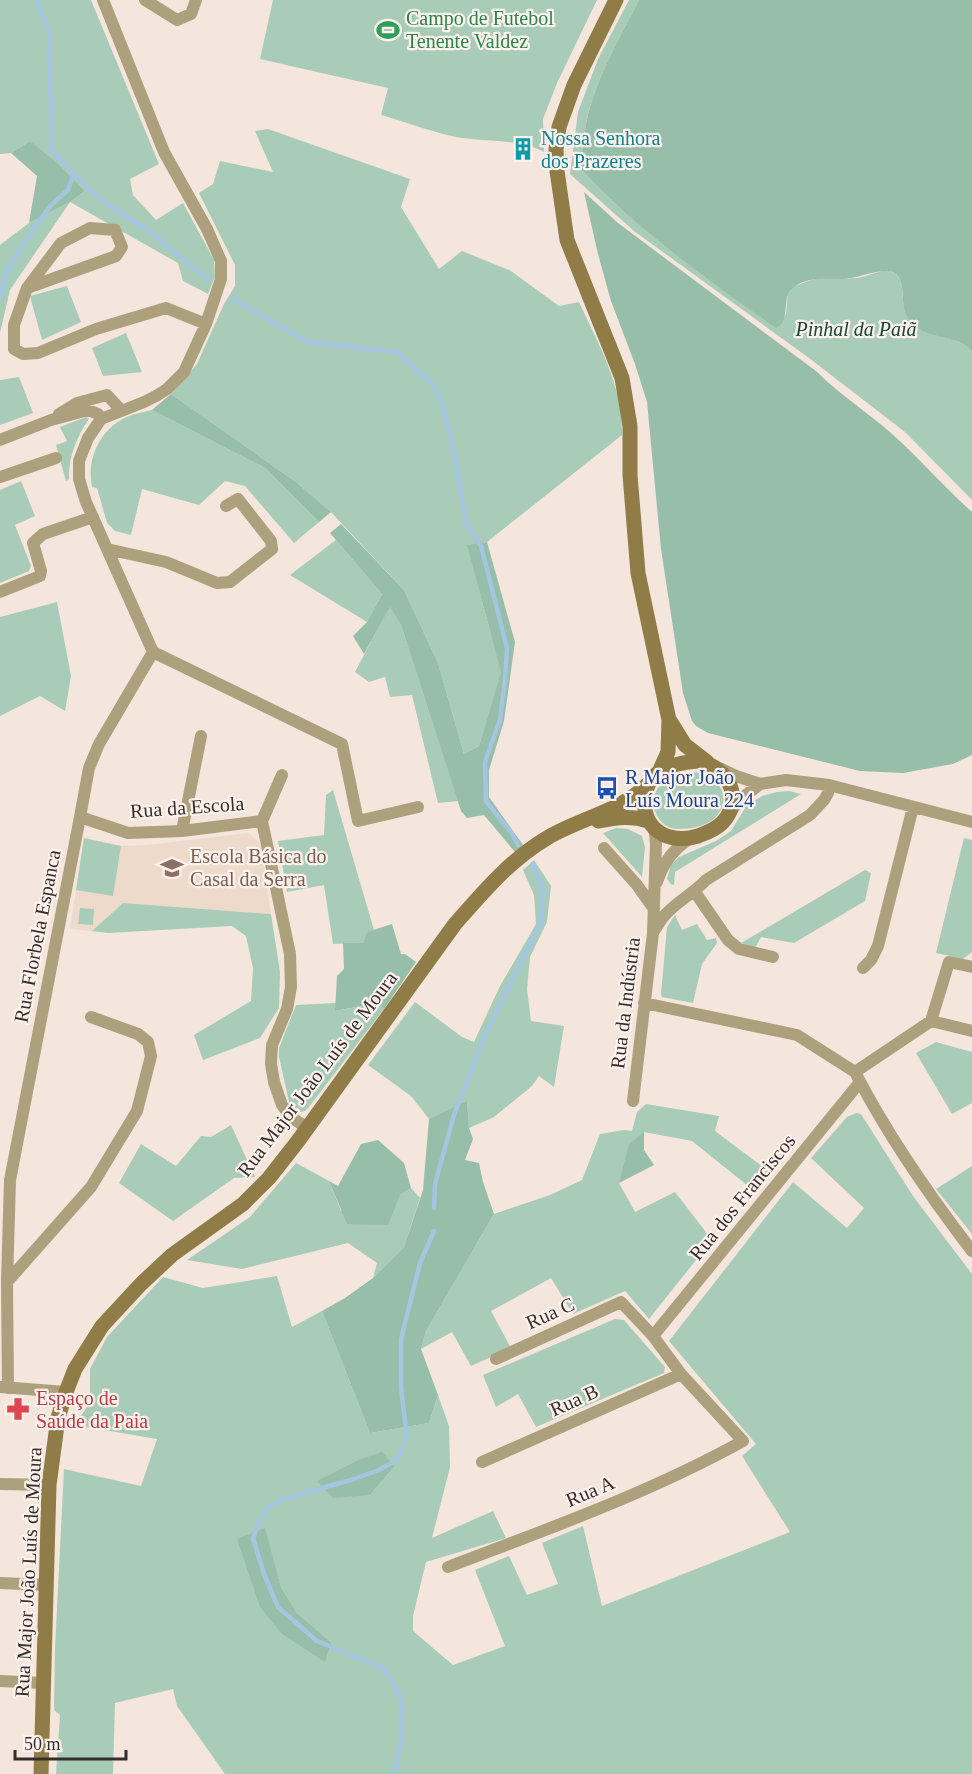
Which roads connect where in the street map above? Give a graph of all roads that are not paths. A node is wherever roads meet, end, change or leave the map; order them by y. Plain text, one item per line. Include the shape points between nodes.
1 (103, 0) edge
2 (146, 0) edge
3 (196, 0) edge
4 (616, 0) edge
5 (27, 288) junction
6 (206, 324) junction
7 (121, 410) junction
8 (101, 419) junction
9 (43, 424) junction
10 (0, 440) edge
11 (56, 458) dead end
12 (0, 477) edge
13 (226, 506) dead end
14 (93, 517) junction
15 (107, 549) junction
16 (0, 592) edge
17 (153, 652) junction
18 (669, 720) junction
19 (201, 736) dead end
20 (711, 764) junction
21 (282, 775) dead end
22 (654, 778) junction
23 (760, 784) junction
24 (829, 785) junction
25 (418, 807) dead end
26 (913, 807) junction
27 (729, 814) junction
28 (80, 817) junction
29 (262, 821) junction
30 (972, 822) edge
31 (577, 824) junction
32 (651, 824) junction
33 (182, 831) junction
34 (691, 838) junction
35 (604, 848) dead end
36 (655, 886) junction
37 (695, 892) junction
38 (654, 909) junction
39 (653, 933) junction
40 (773, 957) dead end
41 (972, 967) edge
42 (863, 968) dead end
43 (645, 1003) junction
44 (92, 1017) dead end
45 (931, 1021) junction
46 (972, 1031) edge
47 (858, 1077) junction
48 (633, 1101) dead end
49 (307, 1128) junction
50 (5, 1195) edge
51 (972, 1251) edge
52 (5, 1286) edge
53 (653, 1336) junction
54 (496, 1359) dead end
55 (681, 1374) junction
56 (4, 1387) edge
57 (66, 1392) junction
58 (482, 1462) dead end
59 (0, 1484) edge
60 (49, 1485) junction
61 (448, 1567) dead end
62 (0, 1583) edge
63 (46, 1585) junction
64 (0, 1681) edge
65 (43, 1683) junction
66 (41, 1774) edge

1 - 6 street via 164,152 221,261 221,279
2 - 3 street via 177,20 191,14
4 - 18 street via 574,85 559,127 557,171 567,240 622,378 630,426 638,573
5 - 5 street via 116,256 123,247 115,230 90,228 62,243
5 - 6 street via 14,326 14,349 23,354 38,353 96,329 166,308
6 - 7 street via 184,372 156,396
7 - 8 street
7 - 9 street via 107,395 77,403
8 - 9 street via 88,410
8 - 14 street via 84,444 79,461 79,479
9 - 10 street
11 - 12 street
13 - 15 street via 238,499 271,541 272,549 230,582 217,583 166,562
14 - 15 street
14 - 16 street via 43,534 33,543 40,576
15 - 17 street
17 - 25 street via 342,744 358,821
17 - 28 street, Rua Florbela Espanca via 99,744 89,768
18 - 20 street via 685,745
18 - 22 street via 668,752
19 - 33 street
20 - 22 street via 691,761 672,765
20 - 23 street
20 - 27 street via 730,785
21 - 29 street
22 - 31 street, Rua Major João Luís de Moura via 630,800
22 - 32 street via 644,798
23 - 24 street via 786,780
23 - 27 street
24 - 26 street
24 - 37 street via 828,794 810,815 706,880
26 - 30 street
26 - 42 street via 878,946
27 - 34 street via 718,827
28 - 33 street, Rua da Escola via 128,833
28 - 50 street, Rua Florbela Espanca
29 - 33 street, Rua da Escola
29 - 49 street via 290,954 291,987 287,1009 272,1045 271,1064 282,1105
31 - 32 street, Rua Major João Luís de Moura via 624,817 636,817
31 - 49 street, Rua Major João Luís de Moura via 546,838 519,857 483,892 455,924
32 - 34 street via 675,839
32 - 36 street, Rua da Indústria via 656,833
34 - 36 street, Rua da Indústria via 672,853
35 - 38 street
36 - 38 street, Rua da Indústria
37 - 39 street via 673,907
37 - 40 street via 728,940 739,949
38 - 39 street, Rua da Indústria
39 - 43 street, Rua da Indústria
41 - 45 street via 949,962
43 - 47 street via 797,1035
43 - 48 street, Rua da Indústria
44 - 52 street via 138,1034 148,1042 151,1056 140,1103 91,1187
45 - 46 street
45 - 47 street, Rua dos Franciscos
47 - 51 street via 906,1161
47 - 53 street, Rua dos Franciscos
49 - 57 street, Rua Major João Luís de Moura via 255,1193 172,1255 102,1326 75,1369
50 - 52 street, Rua Florbela Espanca
52 - 56 street, Rua Florbela Espanca
53 - 54 street, Rua C via 621,1302
53 - 55 street
55 - 58 street, Rua B
55 - 61 street, Rua A via 743,1441 703,1463 578,1518
56 - 57 street
57 - 60 street, Rua Major João Luís de Moura via 58,1418
59 - 60 street
60 - 63 street, Rua Major João Luís de Moura
62 - 63 street
63 - 65 street, Rua Major João Luís de Moura
64 - 65 street
65 - 66 street, Rua Major João Luís de Moura

